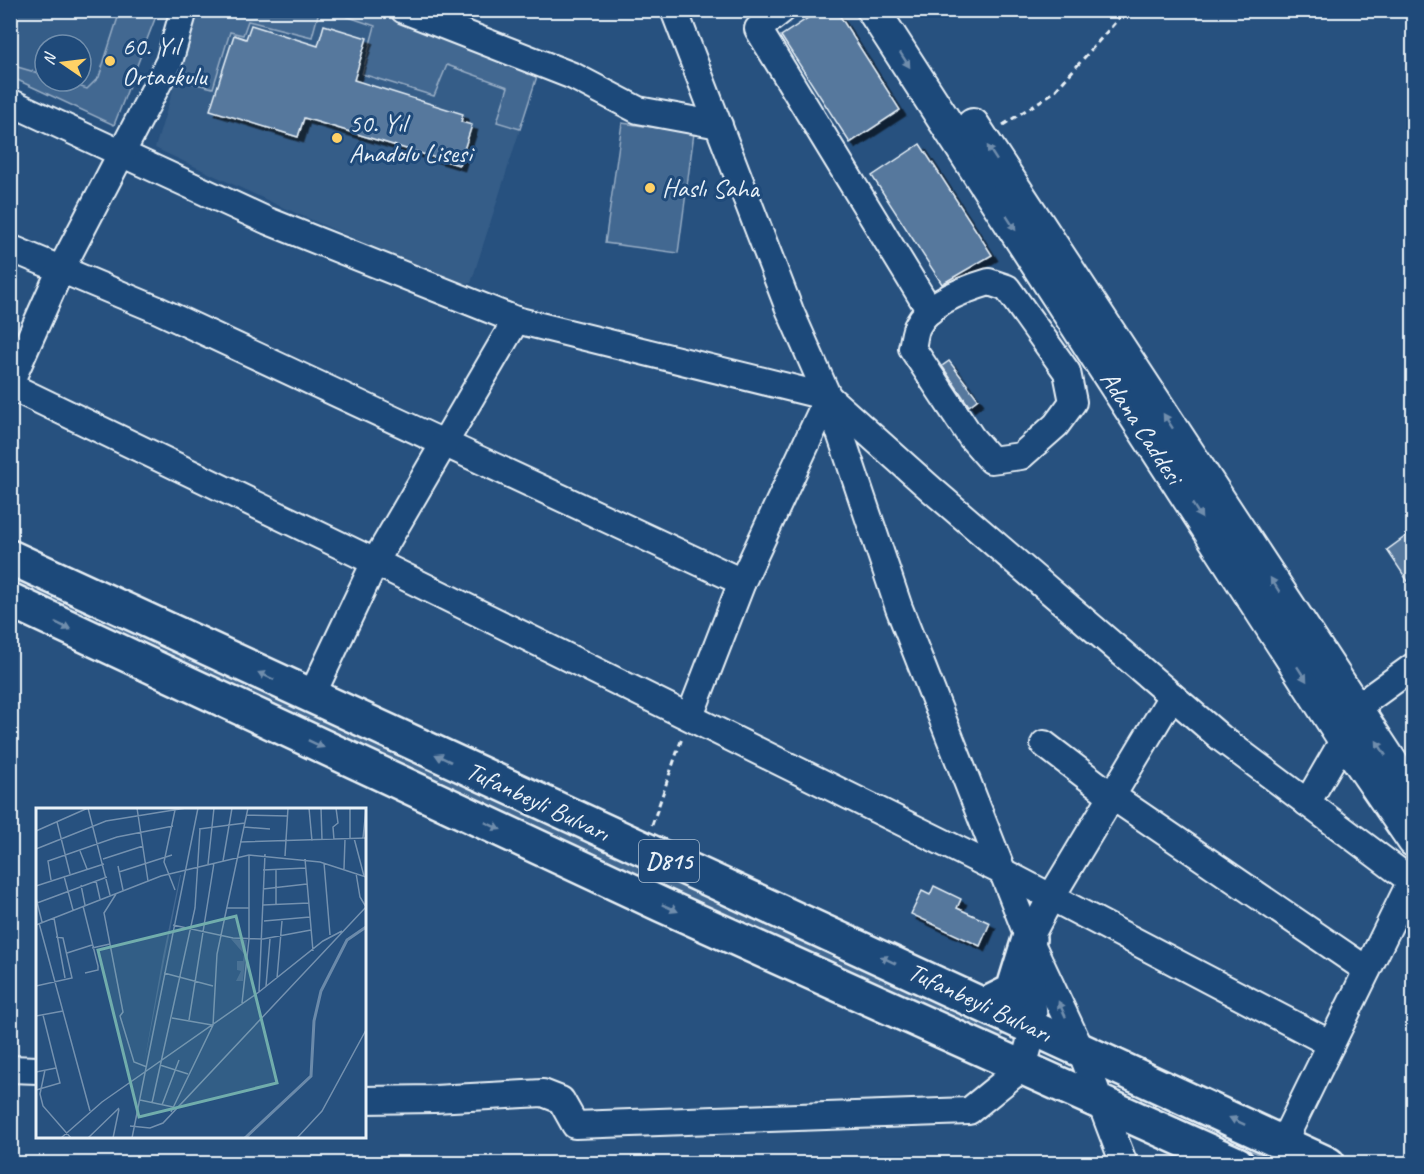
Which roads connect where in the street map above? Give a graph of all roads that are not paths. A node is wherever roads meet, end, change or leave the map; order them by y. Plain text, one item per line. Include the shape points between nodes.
1 (184, 10) edge
2 (404, 10) edge
3 (674, 10) edge
4 (782, 10) edge
5 (873, 10) edge
6 (898, 10) edge
7 (10, 102) edge
8 (718, 125) junction
9 (122, 153) junction
10 (10, 248) edge
11 (61, 269) junction
12 (930, 310) junction
13 (516, 320) junction
14 (10, 384) edge
15 (828, 398) junction
16 (443, 442) junction
17 (10, 557) edge
18 (375, 562) junction
19 (742, 582) junction
20 (10, 600) edge
21 (1413, 666) edge
22 (1172, 696) junction
23 (311, 697) junction
24 (1356, 708) junction
25 (690, 716) junction
26 (1344, 739) junction
27 (1044, 744) dead end
28 (1112, 796) junction
29 (1413, 797) edge
30 (1307, 803) junction
31 (1413, 841) edge
32 (1003, 872) junction
33 (1412, 882) edge
34 (1050, 899) junction
35 (1029, 939) junction
36 (1367, 969) junction
37 (985, 1005) junction
38 (1034, 1027) junction
39 (1331, 1044) junction
40 (1080, 1048) junction
41 (1023, 1067) junction
42 (10, 1069) edge
43 (36, 1070) edge
44 (366, 1100) edge
45 (1100, 1102) junction
46 (1283, 1142) junction
47 (1124, 1164) edge
48 (1237, 1164) edge
49 (1328, 1164) edge

1 - 9 street via 169,62
2 - 8 street via 573,76 638,110
3 - 8 street
4 - 12 street via 758,29
5 -> 26 main road, Adana Caddesi
24 -> 6 main road
7 - 9 street
8 - 15 street
9 - 11 street
9 - 13 street via 268,221
10 - 11 street
11 - 14 street
11 - 16 street
12 - 12 street via 917,325 912,348 971,437 992,460 1021,456 1056,425 1073,402 1066,372 1007,288 989,282 966,289
13 - 15 street
13 - 16 street
14 - 18 street
15 - 19 street
15 - 22 street
15 - 32 street via 899,608
16 - 18 street
16 - 19 street
23 -> 17 highway, Tufanbeyli Bulvarı / D815
18 - 23 street
18 - 25 street
19 - 25 street
20 -> 41 highway, Tufanbeyli Bulvarı / D815 via 662,905
21 - 24 street
22 - 28 street
22 - 30 street
37 -> 23 highway, Tufanbeyli Bulvarı / D815
24 - 26 street
29 -> 24 main road
25 - 32 street
26 - 30 street
26 - 31 main road, Adana Caddesi
27 - 28 street
28 - 34 street
28 - 36 street
30 - 33 street
32 - 34 street
32 - 35 street
33 - 36 street
34 - 35 street
34 - 39 street
35 - 37 highway via 1013,991
35 - 38 street
40 -> 35 street
36 - 39 street
37 - 38 highway, Tufanbeyli Bulvarı / D815
38 - 40 highway, Tufanbeyli Bulvarı / D815
38 - 41 street
39 - 46 street
40 - 45 street
46 -> 40 highway, Tufanbeyli Bulvarı / D815
41 - 44 street via 969,1111 575,1125 561,1100 543,1093
41 - 45 highway, Tufanbeyli Bulvarı / D815
42 - 43 street
45 - 47 street
45 - 48 highway, Tufanbeyli Bulvarı / D815
46 - 49 highway, Tufanbeyli Bulvarı / D815

